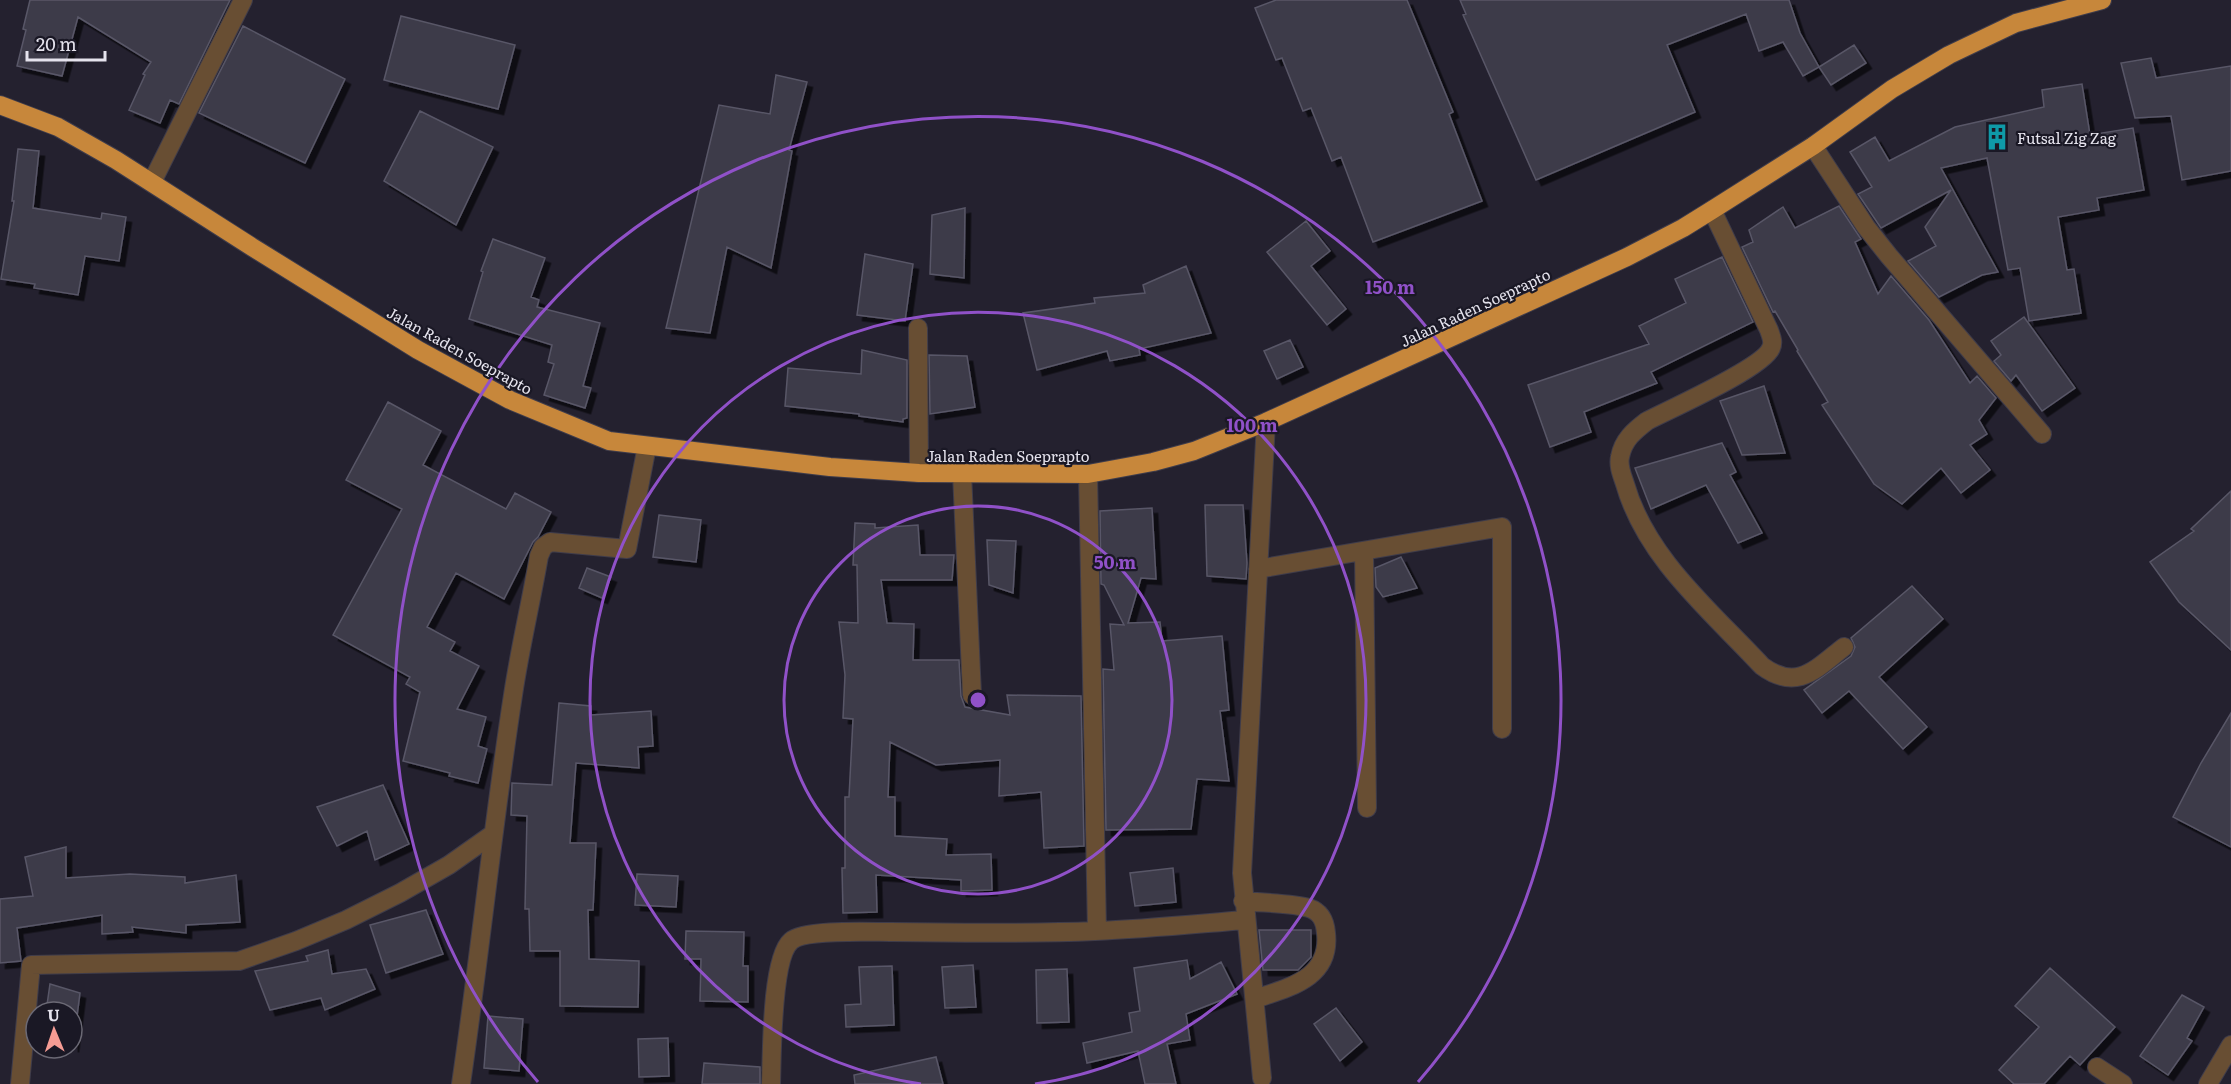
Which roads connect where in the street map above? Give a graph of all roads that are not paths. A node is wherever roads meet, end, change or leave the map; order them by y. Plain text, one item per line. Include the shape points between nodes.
1 (243, 0) edge
2 (2092, 1) edge
3 (0, 105) edge
4 (1813, 146) junction
5 (152, 182) junction
6 (1712, 210) junction
7 (918, 328) dead end
8 (1266, 422) junction
9 (2042, 434) dead end
10 (646, 446) junction
11 (919, 473) junction
12 (962, 473) junction
13 (1088, 474) junction
14 (1364, 551) junction
15 (1258, 569) junction
16 (1844, 647) dead end
17 (972, 695) dead end
18 (1502, 729) dead end
19 (1367, 808) dead end
20 (493, 834) junction
21 (1244, 901) junction
22 (1245, 920) junction
23 (1097, 931) junction
24 (1256, 999) junction
25 (2231, 1045) edge
26 (2097, 1067) dead end
27 (1262, 1078) dead end
28 (20, 1084) edge
29 (461, 1084) edge
30 (771, 1084) edge
31 (2123, 1084) edge
32 (2208, 1084) edge

1 - 5 street
2 - 4 highway, Jalan Raden Soeprapto via 2016,23 1949,55 1892,89
3 - 5 highway, Jalan Raden Soeprapto via 58,127
4 - 6 highway, Jalan Raden Soeprapto
4 - 9 street via 1889,256
5 - 10 highway, Jalan Raden Soeprapto via 408,344 510,400 609,441
6 - 8 highway, Jalan Raden Soeprapto via 1627,257
6 - 16 street via 1773,344 1753,367 1647,420 1633,432 1624,444 1619,464 1627,492 1636,517 1669,567 1767,670 1779,677 1806,675
7 - 11 street
8 - 13 highway, Jalan Raden Soeprapto via 1153,462
8 - 15 street
10 - 11 highway, Jalan Raden Soeprapto
10 - 20 street via 627,549 550,542 539,556
11 - 12 highway, Jalan Raden Soeprapto
12 - 13 highway, Jalan Raden Soeprapto
12 - 17 street
13 - 23 street
14 - 15 street
14 - 18 street via 1502,527
14 - 19 street
15 - 21 street via 1242,873
20 - 28 street via 400,893 346,920 239,961 31,965
20 - 29 street
21 - 22 street
21 - 24 street via 1308,907 1319,913 1327,938 1325,957 1318,969
22 - 23 street
22 - 24 street
23 - 30 street via 858,932 791,940 780,966
24 - 27 street
25 - 32 street
26 - 31 street

